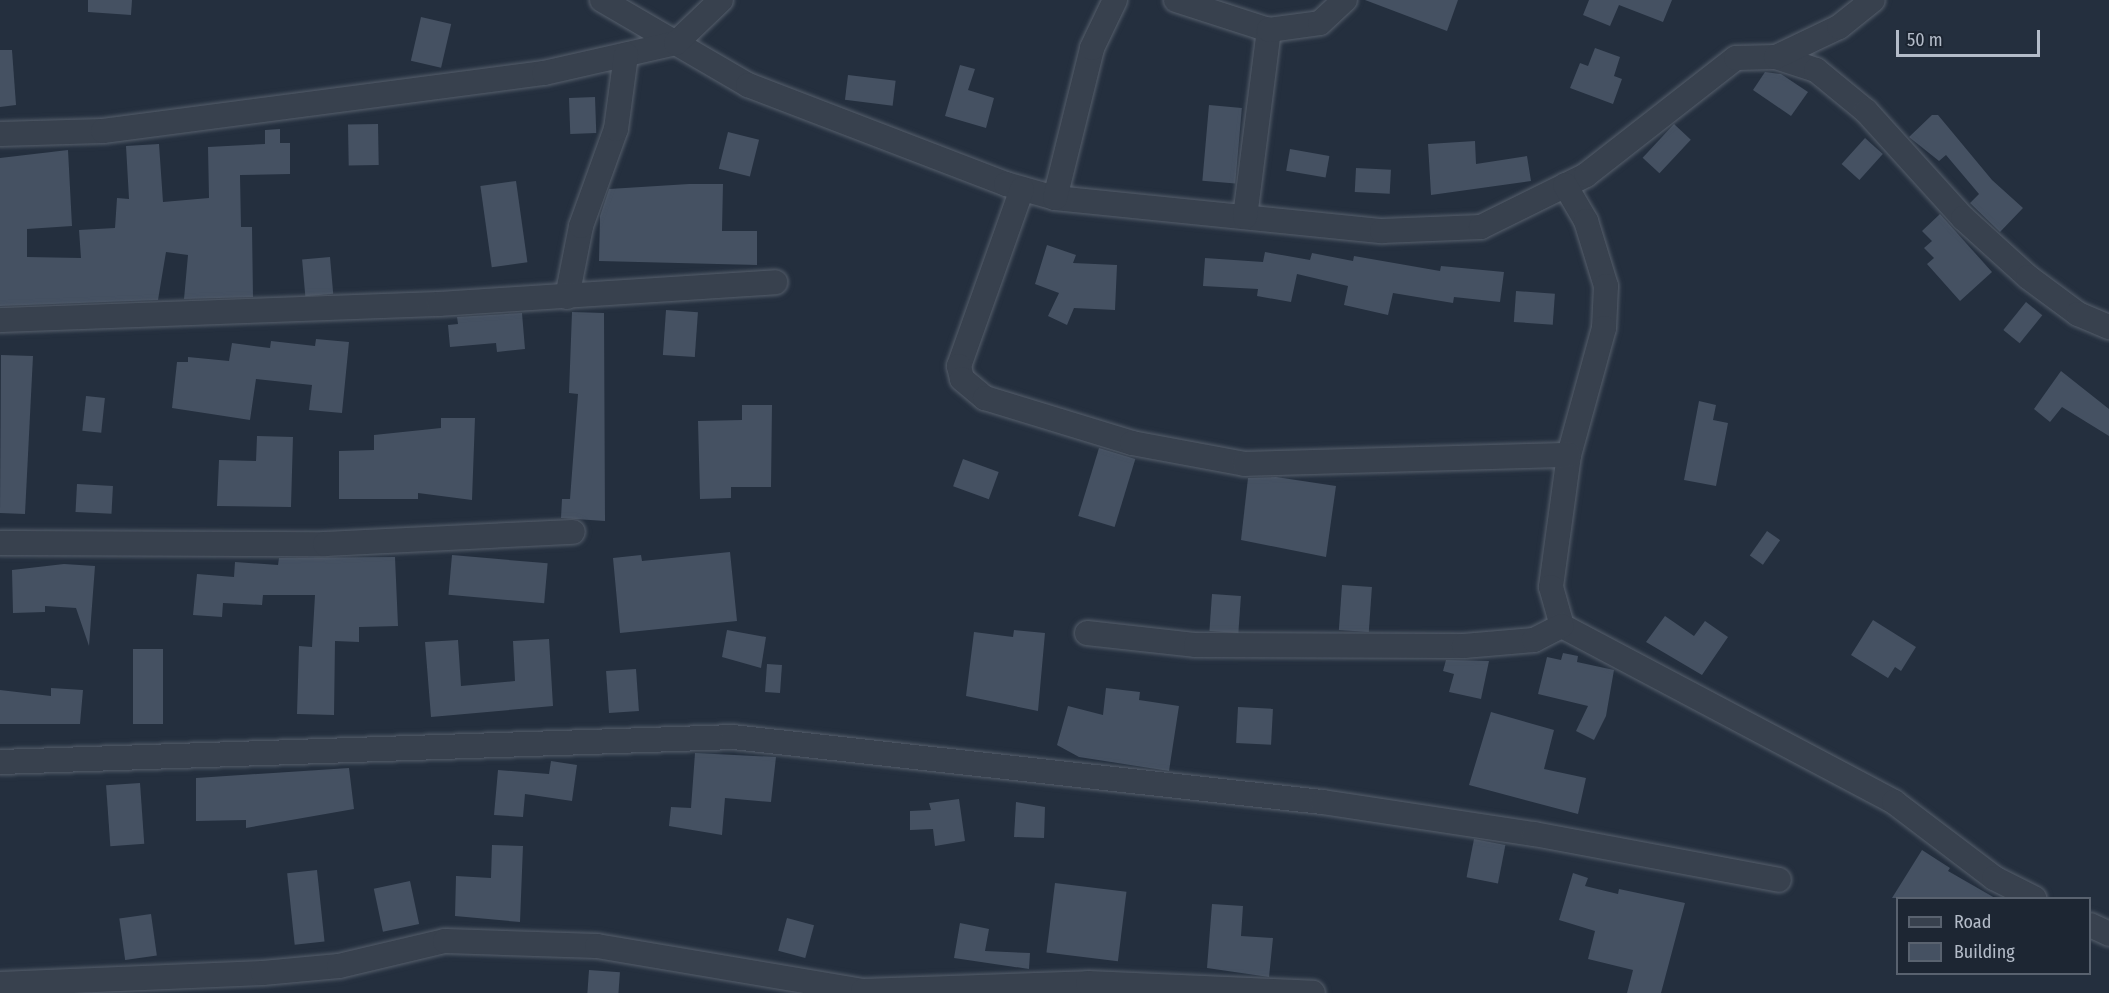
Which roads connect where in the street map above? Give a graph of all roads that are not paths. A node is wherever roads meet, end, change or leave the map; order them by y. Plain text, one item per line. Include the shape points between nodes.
1 (603, 0) edge
2 (721, 0) edge
3 (1115, 0) edge
4 (1176, 0) edge
5 (1345, 0) edge
6 (1873, 0) edge
7 (1269, 30) junction
8 (676, 43) junction
9 (626, 55) junction
10 (1776, 57) junction
11 (0, 134) edge
12 (1565, 185) junction
13 (1022, 189) junction
14 (1055, 198) junction
15 (1245, 217) junction
16 (775, 282) dead end
17 (567, 297) junction
18 (0, 320) edge
19 (2109, 327) edge
20 (1569, 455) junction
21 (573, 532) dead end
22 (0, 543) edge
23 (1562, 626) junction
24 (1087, 633) dead end
25 (0, 762) edge
26 (1779, 880) dead end
27 (2032, 897) edge
28 (2091, 925) edge
29 (2109, 934) edge
30 (0, 984) edge
31 (980, 990) edge
32 (1313, 993) edge

1 - 8 street
2 - 8 street
3 - 14 street via 1092,48
4 - 7 street
5 - 7 street via 1320,23
6 - 10 street via 1839,27
7 - 15 street
8 - 9 street
8 - 13 street via 748,85
9 - 11 street via 544,73 114,130
9 - 17 street via 616,129 589,197
10 - 12 street via 1736,58 1586,175
10 - 19 street via 1816,70 1866,111 1963,218 2028,278 2078,314
12 - 15 street via 1481,227 1382,231
12 - 20 street via 1587,221 1606,286 1604,328
13 - 14 street
13 - 20 street via 959,366 962,379 985,398 1132,443 1245,464
14 - 15 street
16 - 17 street
17 - 18 street
20 - 23 street via 1551,587
21 - 22 street via 325,544
23 - 24 street via 1534,640 1464,646 1196,645
23 - 27 street via 1894,802 1994,878
25 - 26 street via 733,737 1322,802 1534,834
28 - 29 street
30 - 31 street via 339,966 446,940 597,946 863,991
31 - 32 street via 1088,983

